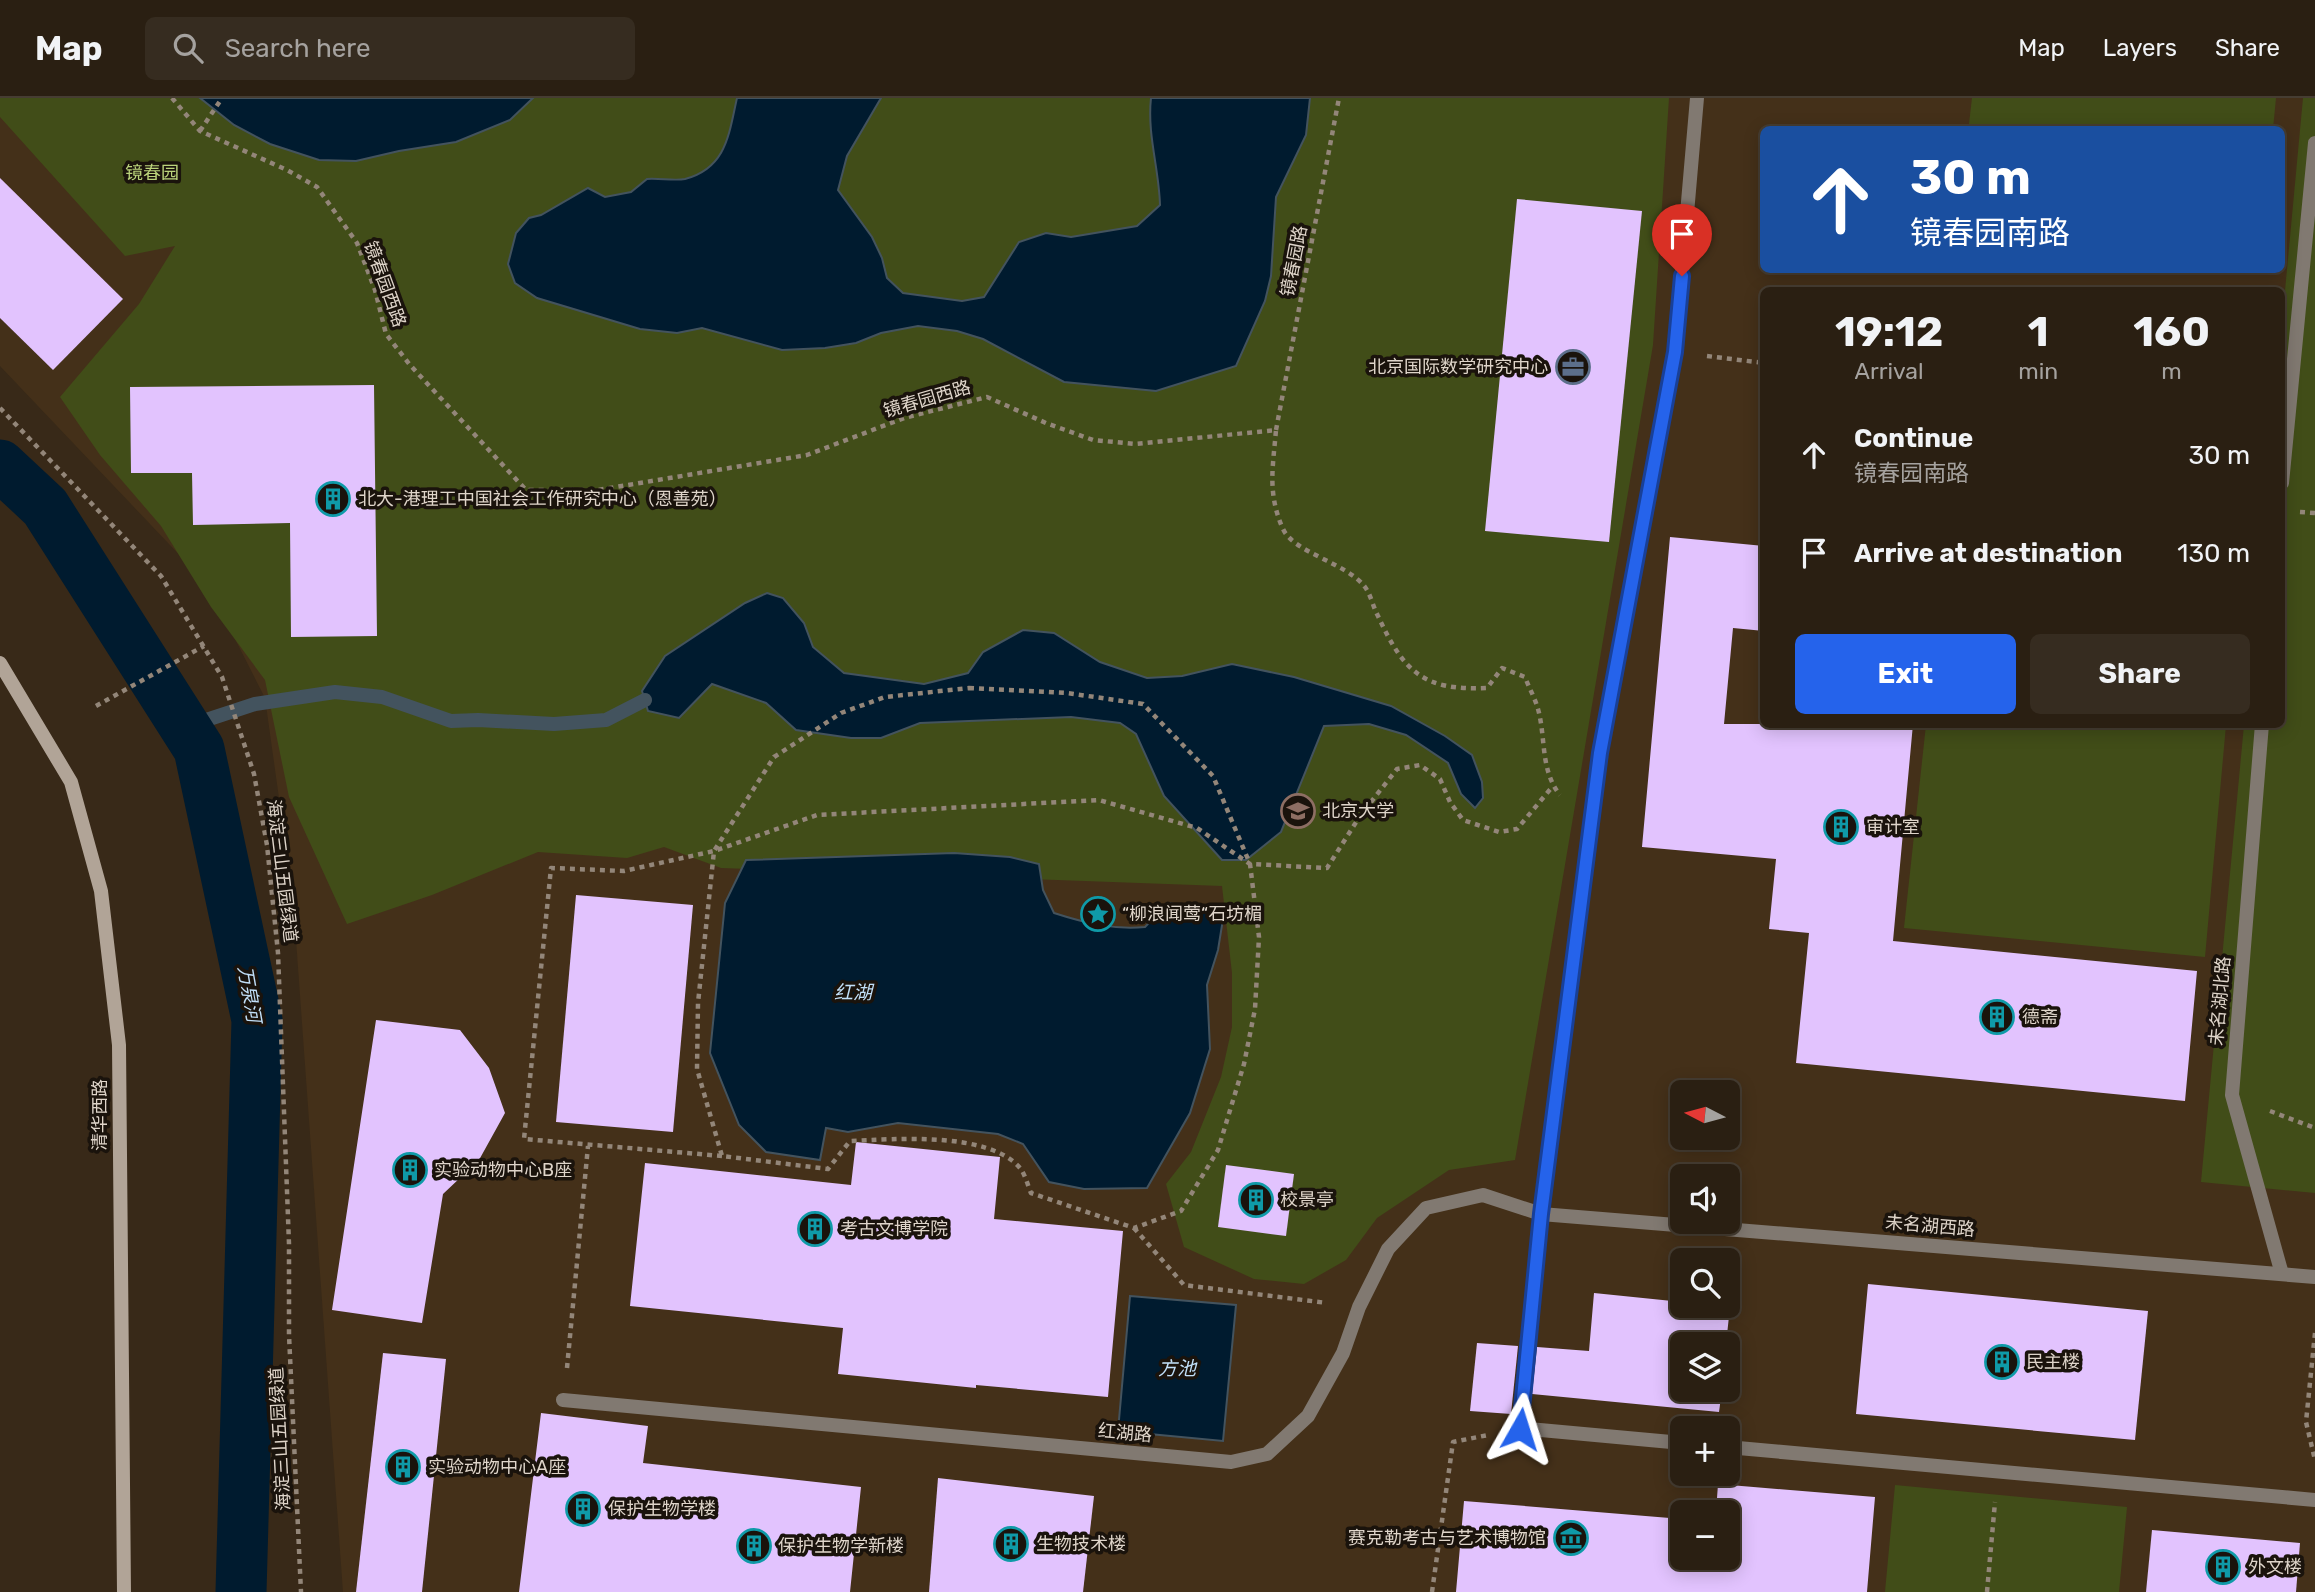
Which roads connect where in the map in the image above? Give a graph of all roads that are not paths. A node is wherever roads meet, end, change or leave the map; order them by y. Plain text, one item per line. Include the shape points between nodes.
1 (1697, 98) edge
2 (2315, 143) edge
3 (2285, 452) edge
4 (0, 663) edge
5 (2262, 728) edge
6 (1541, 1214) junction
7 (2282, 1274) junction
8 (2315, 1277) edge
9 (564, 1400) road end
10 (1670, 1442) edge
11 (1740, 1448) edge
12 (2315, 1500) edge
13 (124, 1592) edge

1 - 6 lane via 1675,352 1600,753
2 - 3 lane
4 - 13 main road, 清华西路 via 71,782 101,891 119,1045
5 - 7 lane, 未名湖北路 via 2232,1095
6 - 7 lane, 未名湖西路
6 - 9 lane, 红湖路 via 1483,1195 1426,1208 1388,1249 1359,1307 1343,1353 1308,1416 1267,1454 1231,1462
6 - 10 lane via 1520,1429
7 - 8 lane, 未名湖西路
11 - 12 lane

